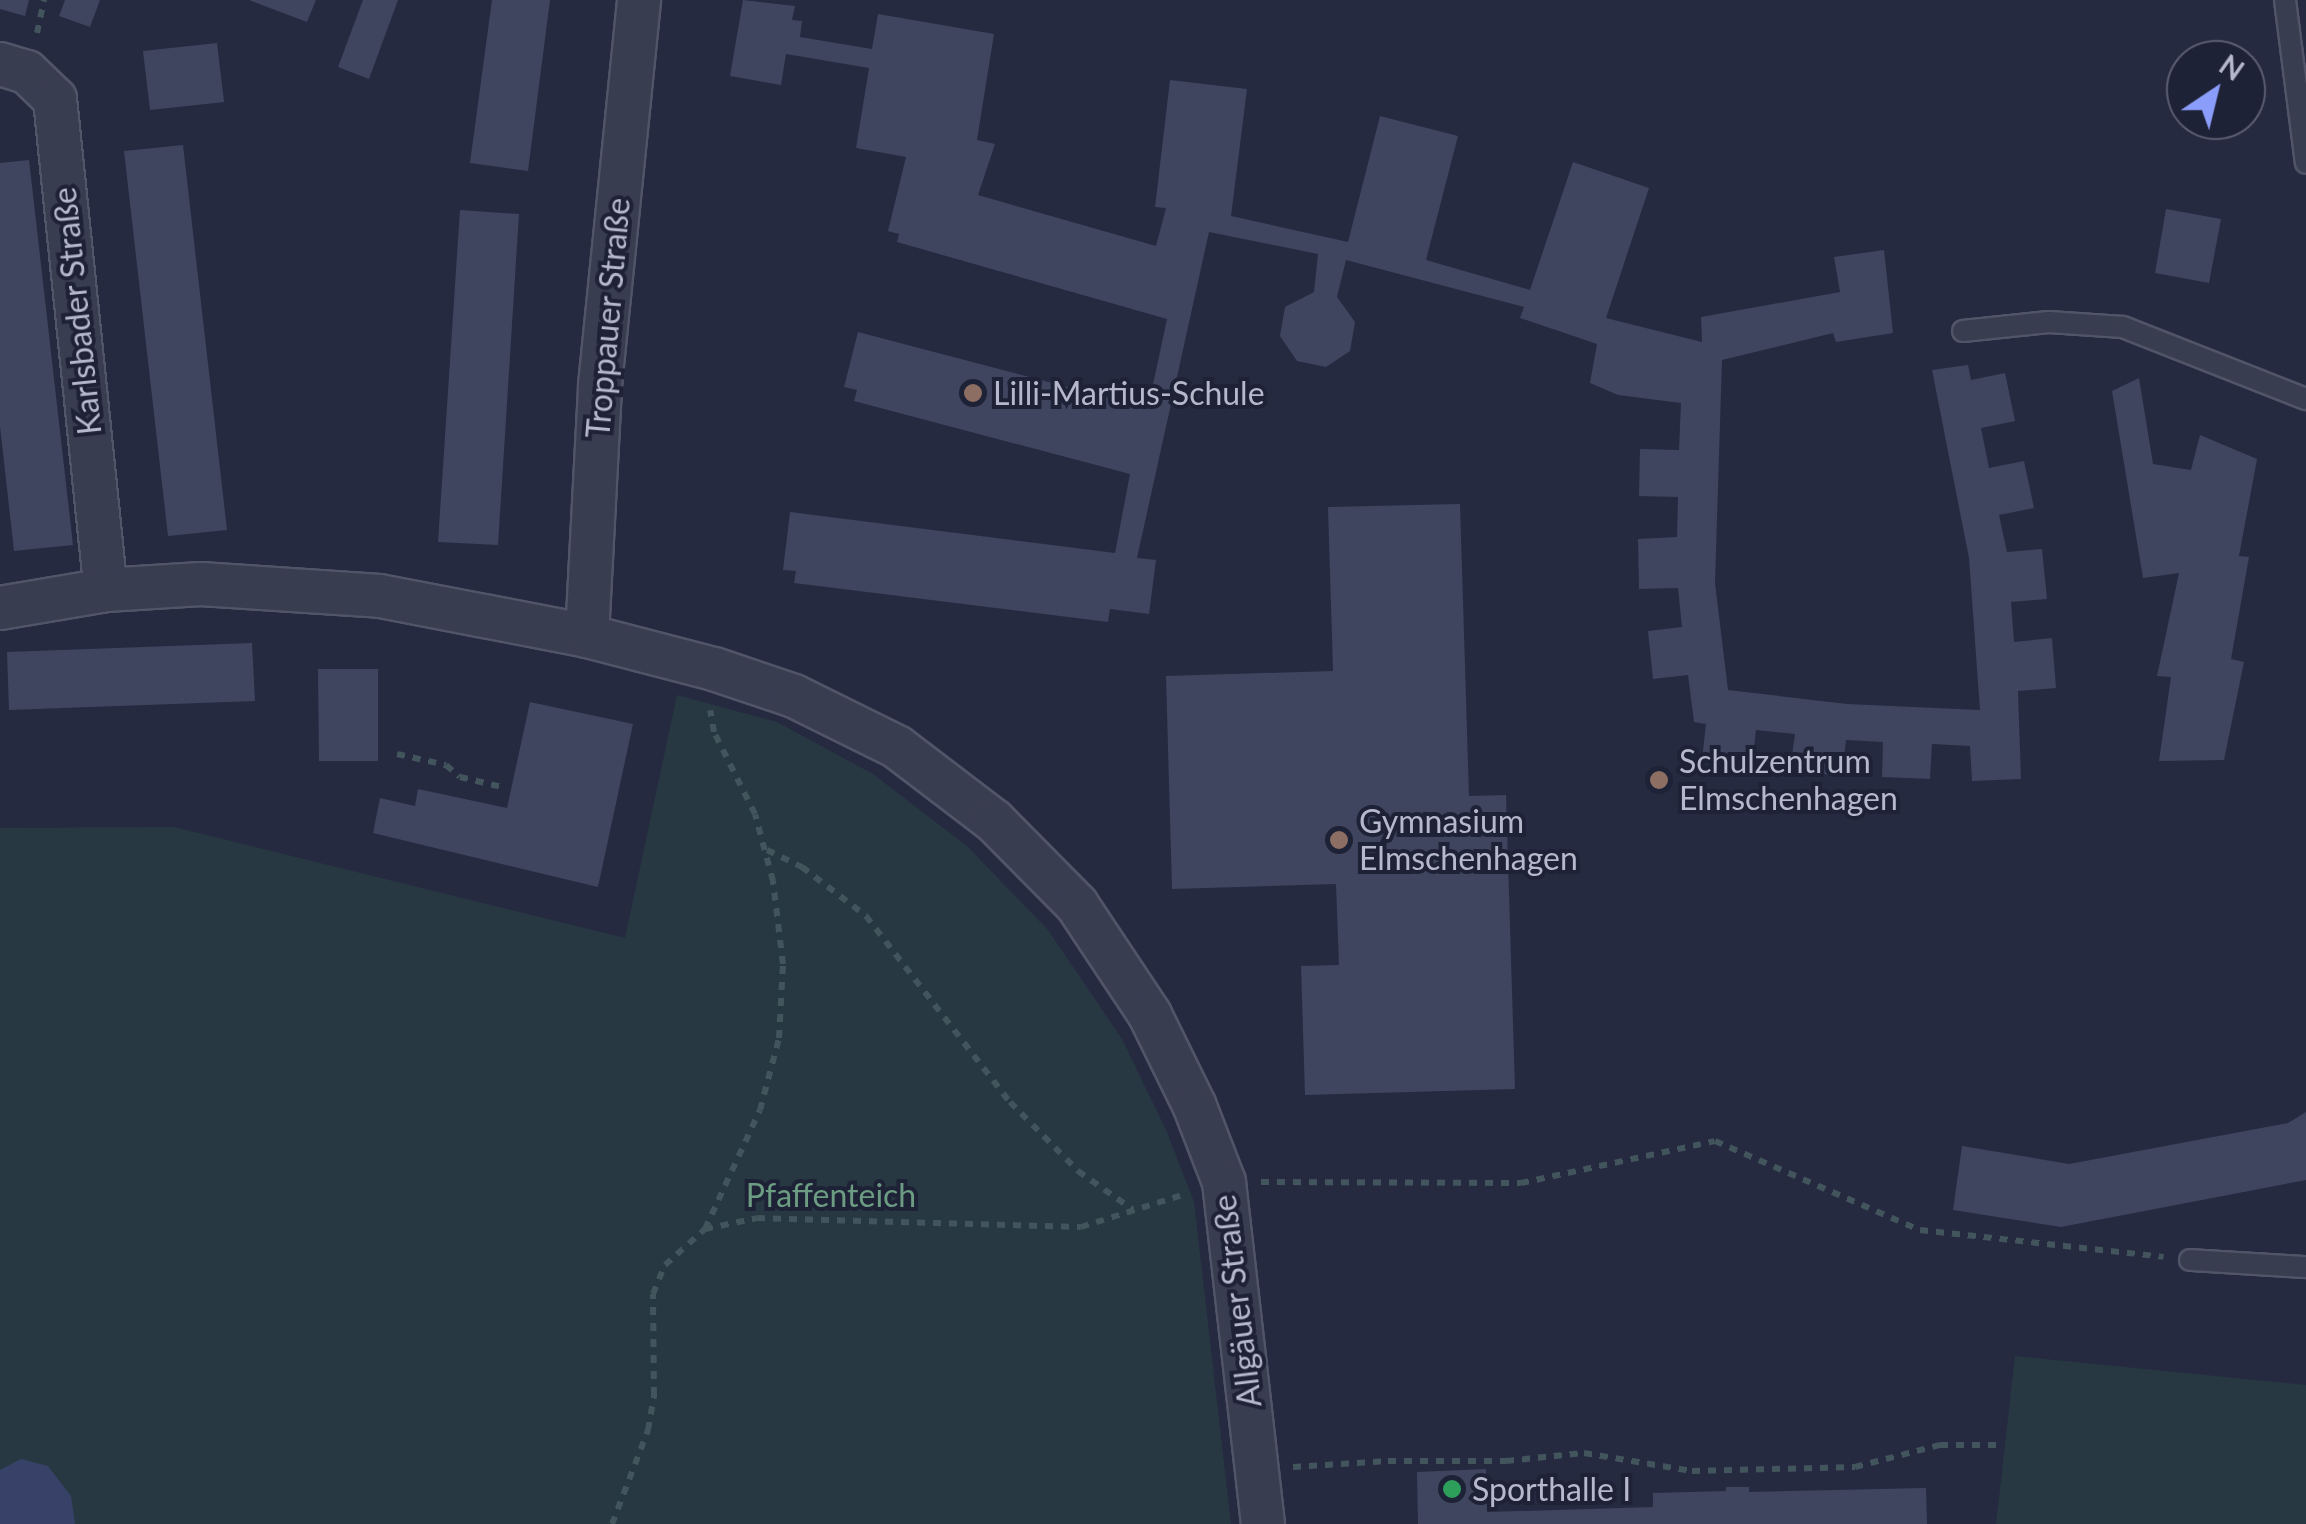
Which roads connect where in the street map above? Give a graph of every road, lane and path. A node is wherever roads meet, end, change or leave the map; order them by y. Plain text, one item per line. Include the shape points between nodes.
1 (639, 0) edge
2 (2285, 0) edge
3 (0, 64) edge
4 (2306, 163) edge
5 (1963, 331) dead end
6 (2306, 399) edge
7 (106, 590) junction
8 (0, 608) edge
9 (587, 636) junction
10 (714, 669) junction
11 (397, 754) dead end
12 (502, 787) dead end
13 (766, 850) junction
14 (1224, 1182) junction
15 (1133, 1210) junction
16 (705, 1229) junction
17 (2190, 1260) joint
18 (2306, 1268) edge
19 (1996, 1445) dead end
20 (1256, 1470) junction
21 (612, 1524) edge
22 (1262, 1524) edge

1 - 9 street, Troppauer Straße via 600,385
2 - 4 lane
3 - 7 street, Karlsbader Straße via 28,72 55,99
5 - 6 lane via 2049,322 2123,327
7 - 8 street, Allgäuer Straße
7 - 9 street, Allgäuer Straße via 200,584 380,596
9 - 10 street, Allgäuer Straße
10 - 13 path via 714,732
10 - 14 street, Allgäuer Straße via 794,696 897,746 994,821 1076,905 1150,1015
11 - 12 path
13 - 15 path via 802,867 866,916 1010,1102 1078,1172
13 - 16 path via 783,964 779,1038 760,1110
14 - 15 path
14 - 17 path via 1521,1183 1716,1141 1920,1230
14 - 20 street, Allgäuer Straße
15 - 16 path via 1082,1226 757,1218
16 - 21 path via 665,1264 653,1294 648,1430
17 - 18 lane
19 - 20 path via 1940,1445 1856,1467 1692,1471 1584,1453
20 - 22 street, Allgäuer Straße

